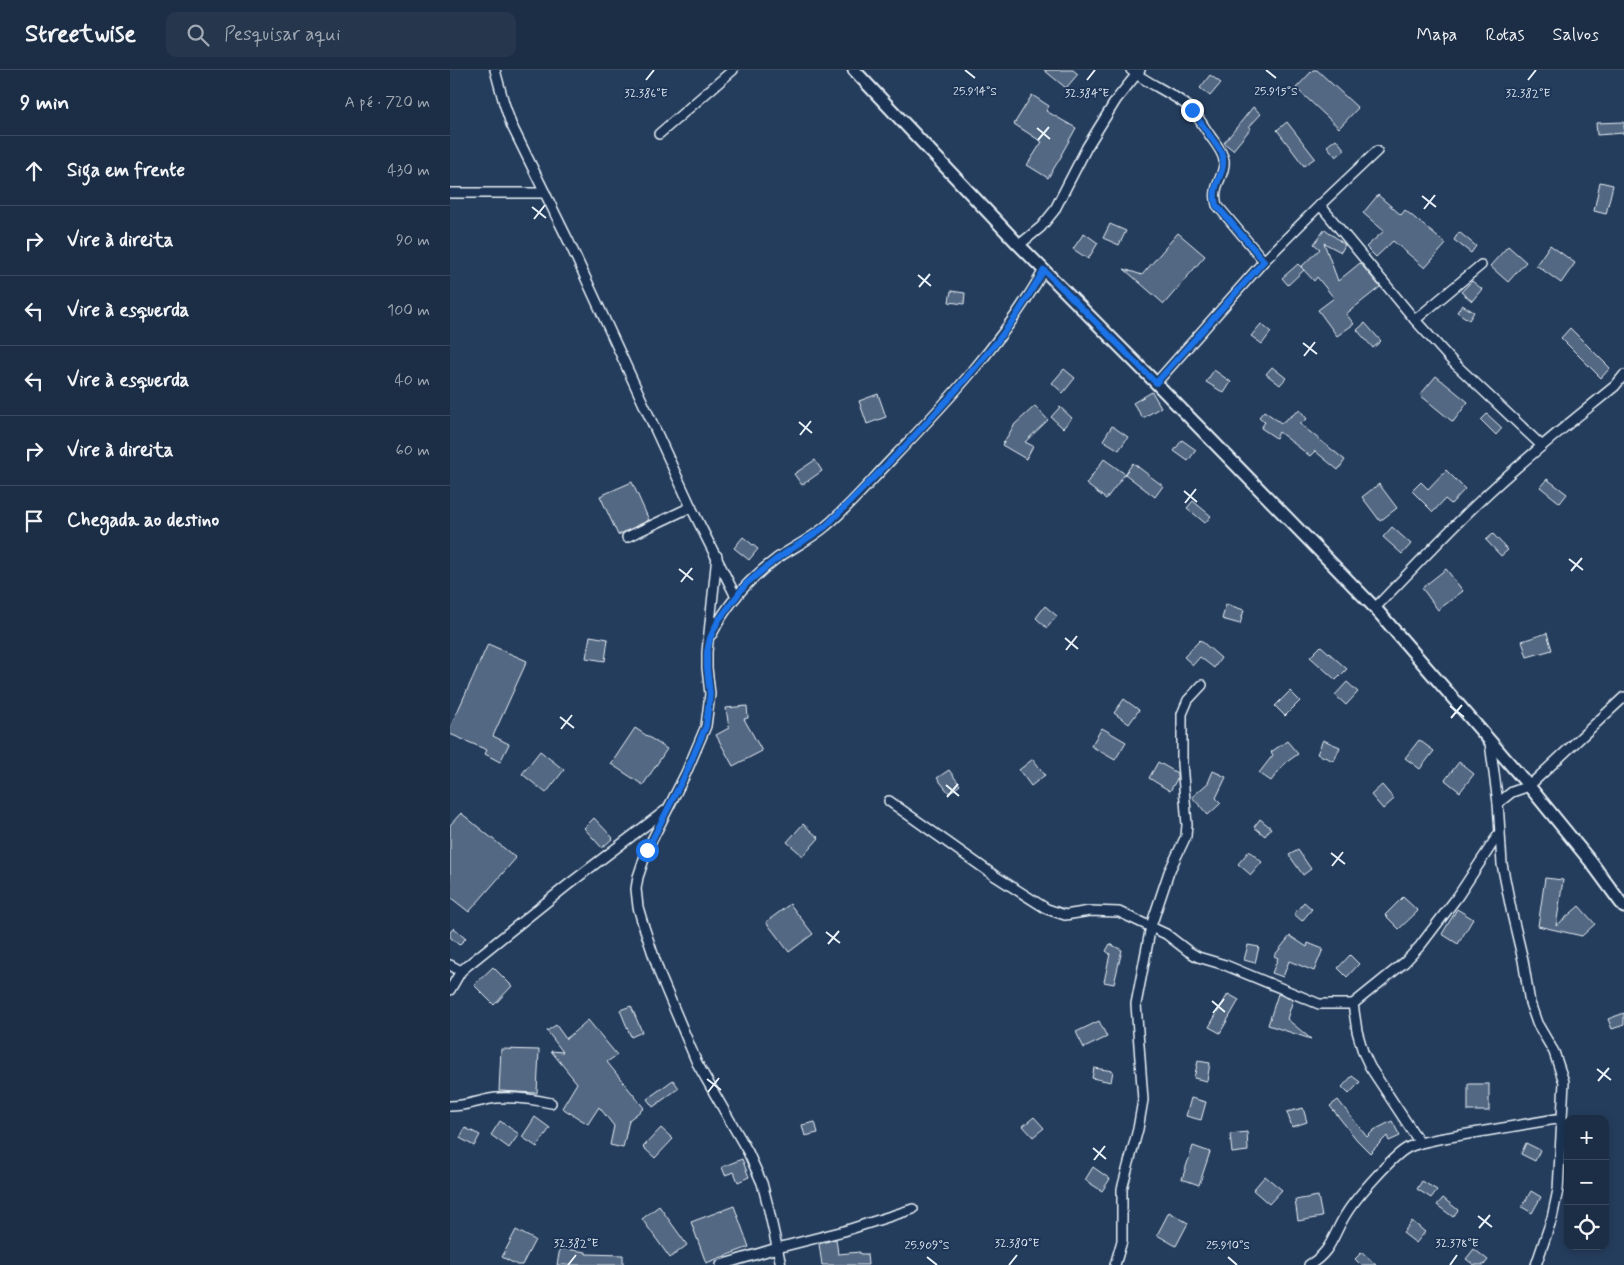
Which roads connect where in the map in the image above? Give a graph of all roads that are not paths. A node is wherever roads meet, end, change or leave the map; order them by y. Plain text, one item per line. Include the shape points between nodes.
1 (495, 70) edge
2 (733, 70) edge
3 (854, 70) edge
4 (1136, 72) edge
5 (659, 134) dead end
6 (1377, 151) dead end
7 (450, 193) edge
8 (546, 193) junction
9 (1320, 204) junction
10 (1019, 245) junction
11 (1264, 261) junction
12 (1481, 265) dead end
13 (1044, 270) junction
14 (1414, 320) junction
15 (1624, 375) edge
16 (1156, 383) junction
17 (1542, 446) junction
18 (691, 507) junction
19 (628, 537) dead end
20 (716, 556) junction
21 (736, 597) junction
22 (1374, 608) junction
23 (710, 638) junction
24 (1202, 685) dead end
25 (1624, 697) edge
26 (1490, 743) junction
27 (1529, 786) junction
28 (889, 801) dead end
29 (1498, 803) junction
30 (668, 808) junction
31 (1500, 832) junction
32 (1620, 893) edge
33 (1624, 907) edge
34 (1151, 926) junction
35 (450, 965) edge
36 (462, 971) junction
37 (450, 990) edge
38 (1353, 1004) junction
39 (551, 1103) dead end
40 (450, 1106) edge
41 (1562, 1118) junction
42 (1420, 1143) junction
43 (913, 1209) dead end
44 (778, 1248) junction
45 (1321, 1262) edge
46 (722, 1265) edge
47 (781, 1265) edge
48 (1115, 1265) edge
49 (1309, 1265) edge
50 (1536, 1265) edge

1 - 8 street via 511,124
2 - 5 street
3 - 10 street
4 - 10 street via 1087,147 1054,211
4 - 11 street via 1192,110 1222,153 1224,166 1215,188 1216,205
6 - 9 street
7 - 8 street
8 - 18 street
9 - 11 street
9 - 14 street
10 - 13 street
11 - 16 street
12 - 14 street
13 - 16 street
13 - 21 street via 996,343 905,446 826,526 763,569
14 - 17 street via 1453,362
15 - 17 street
16 - 22 street
17 - 22 street via 1485,496
18 - 19 street
18 - 20 street
20 - 21 street
20 - 23 street
21 - 23 street
22 - 26 street
23 - 30 street via 707,652 710,694 706,726
24 - 34 street via 1188,700 1182,714 1186,836 1168,872
25 - 27 street
26 - 27 street
26 - 29 street
27 - 29 street via 1512,792
27 - 32 street
28 - 34 street via 1047,909 1065,915 1090,911 1119,912
29 - 31 street
30 - 36 street
30 - 44 street via 647,850 638,878 638,907 660,975 697,1063 755,1166
31 - 38 street via 1420,946
31 - 41 street via 1506,886 1532,1012 1554,1052 1564,1082
32 - 33 street
34 - 38 street via 1198,957 1310,1001
34 - 48 street via 1136,1004 1143,1100 1122,1189 1122,1241
35 - 36 street
36 - 37 street
38 - 42 street via 1357,1031 1370,1067
39 - 40 street via 531,1098 496,1098
41 - 42 street
41 - 50 street via 1558,1190
42 - 45 street via 1407,1148 1382,1171 1346,1213
43 - 44 street
44 - 46 street
44 - 47 street
45 - 49 street

